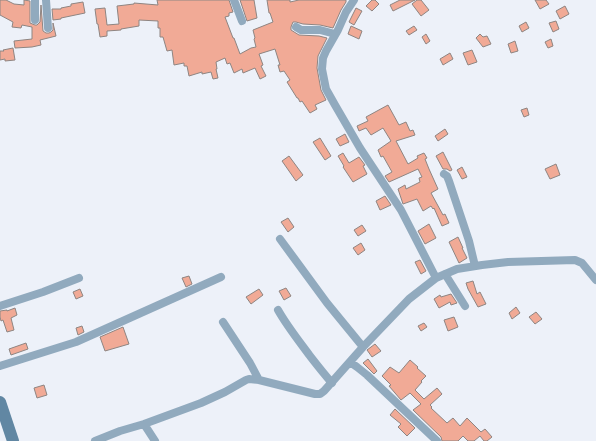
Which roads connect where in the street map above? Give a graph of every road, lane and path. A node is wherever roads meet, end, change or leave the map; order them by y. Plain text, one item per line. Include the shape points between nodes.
1 (35, 0) edge
2 (46, 0) edge
3 (234, 0) edge
4 (354, 0) edge
5 (35, 20) dead end
6 (242, 21) dead end
7 (296, 27) dead end
8 (48, 28) dead end
9 (335, 34) junction
10 (444, 174) dead end
11 (280, 239) dead end
12 (475, 266) junction
13 (445, 274) junction
14 (221, 277) dead end
15 (79, 278) dead end
16 (436, 278) junction
17 (596, 280) edge
18 (0, 306) edge
19 (465, 306) dead end
20 (278, 310) dead end
21 (223, 322) dead end
22 (363, 347) junction
23 (350, 362) junction
24 (0, 366) edge
25 (259, 380) junction
26 (332, 383) junction
27 (0, 402) edge
28 (144, 424) junction
29 (13, 441) edge
30 (95, 441) edge
31 (155, 441) edge
32 (437, 441) edge

1 - 5 street
2 - 8 street
3 - 6 street
4 - 9 street
7 - 9 street via 301,30
9 - 16 street via 324,56 322,69 328,94 401,210
10 - 12 street via 449,181
11 - 22 street
12 - 13 street
12 - 17 street via 508,262 575,260 582,263
13 - 16 street
13 - 19 street
14 - 24 street via 76,342
15 - 18 street
16 - 22 street via 408,299
20 - 26 street
21 - 25 street
22 - 23 street
23 - 26 street
23 - 32 street
25 - 26 street via 315,394 320,394
25 - 28 street via 249,379 201,403
27 - 29 street
28 - 30 street
28 - 31 street

